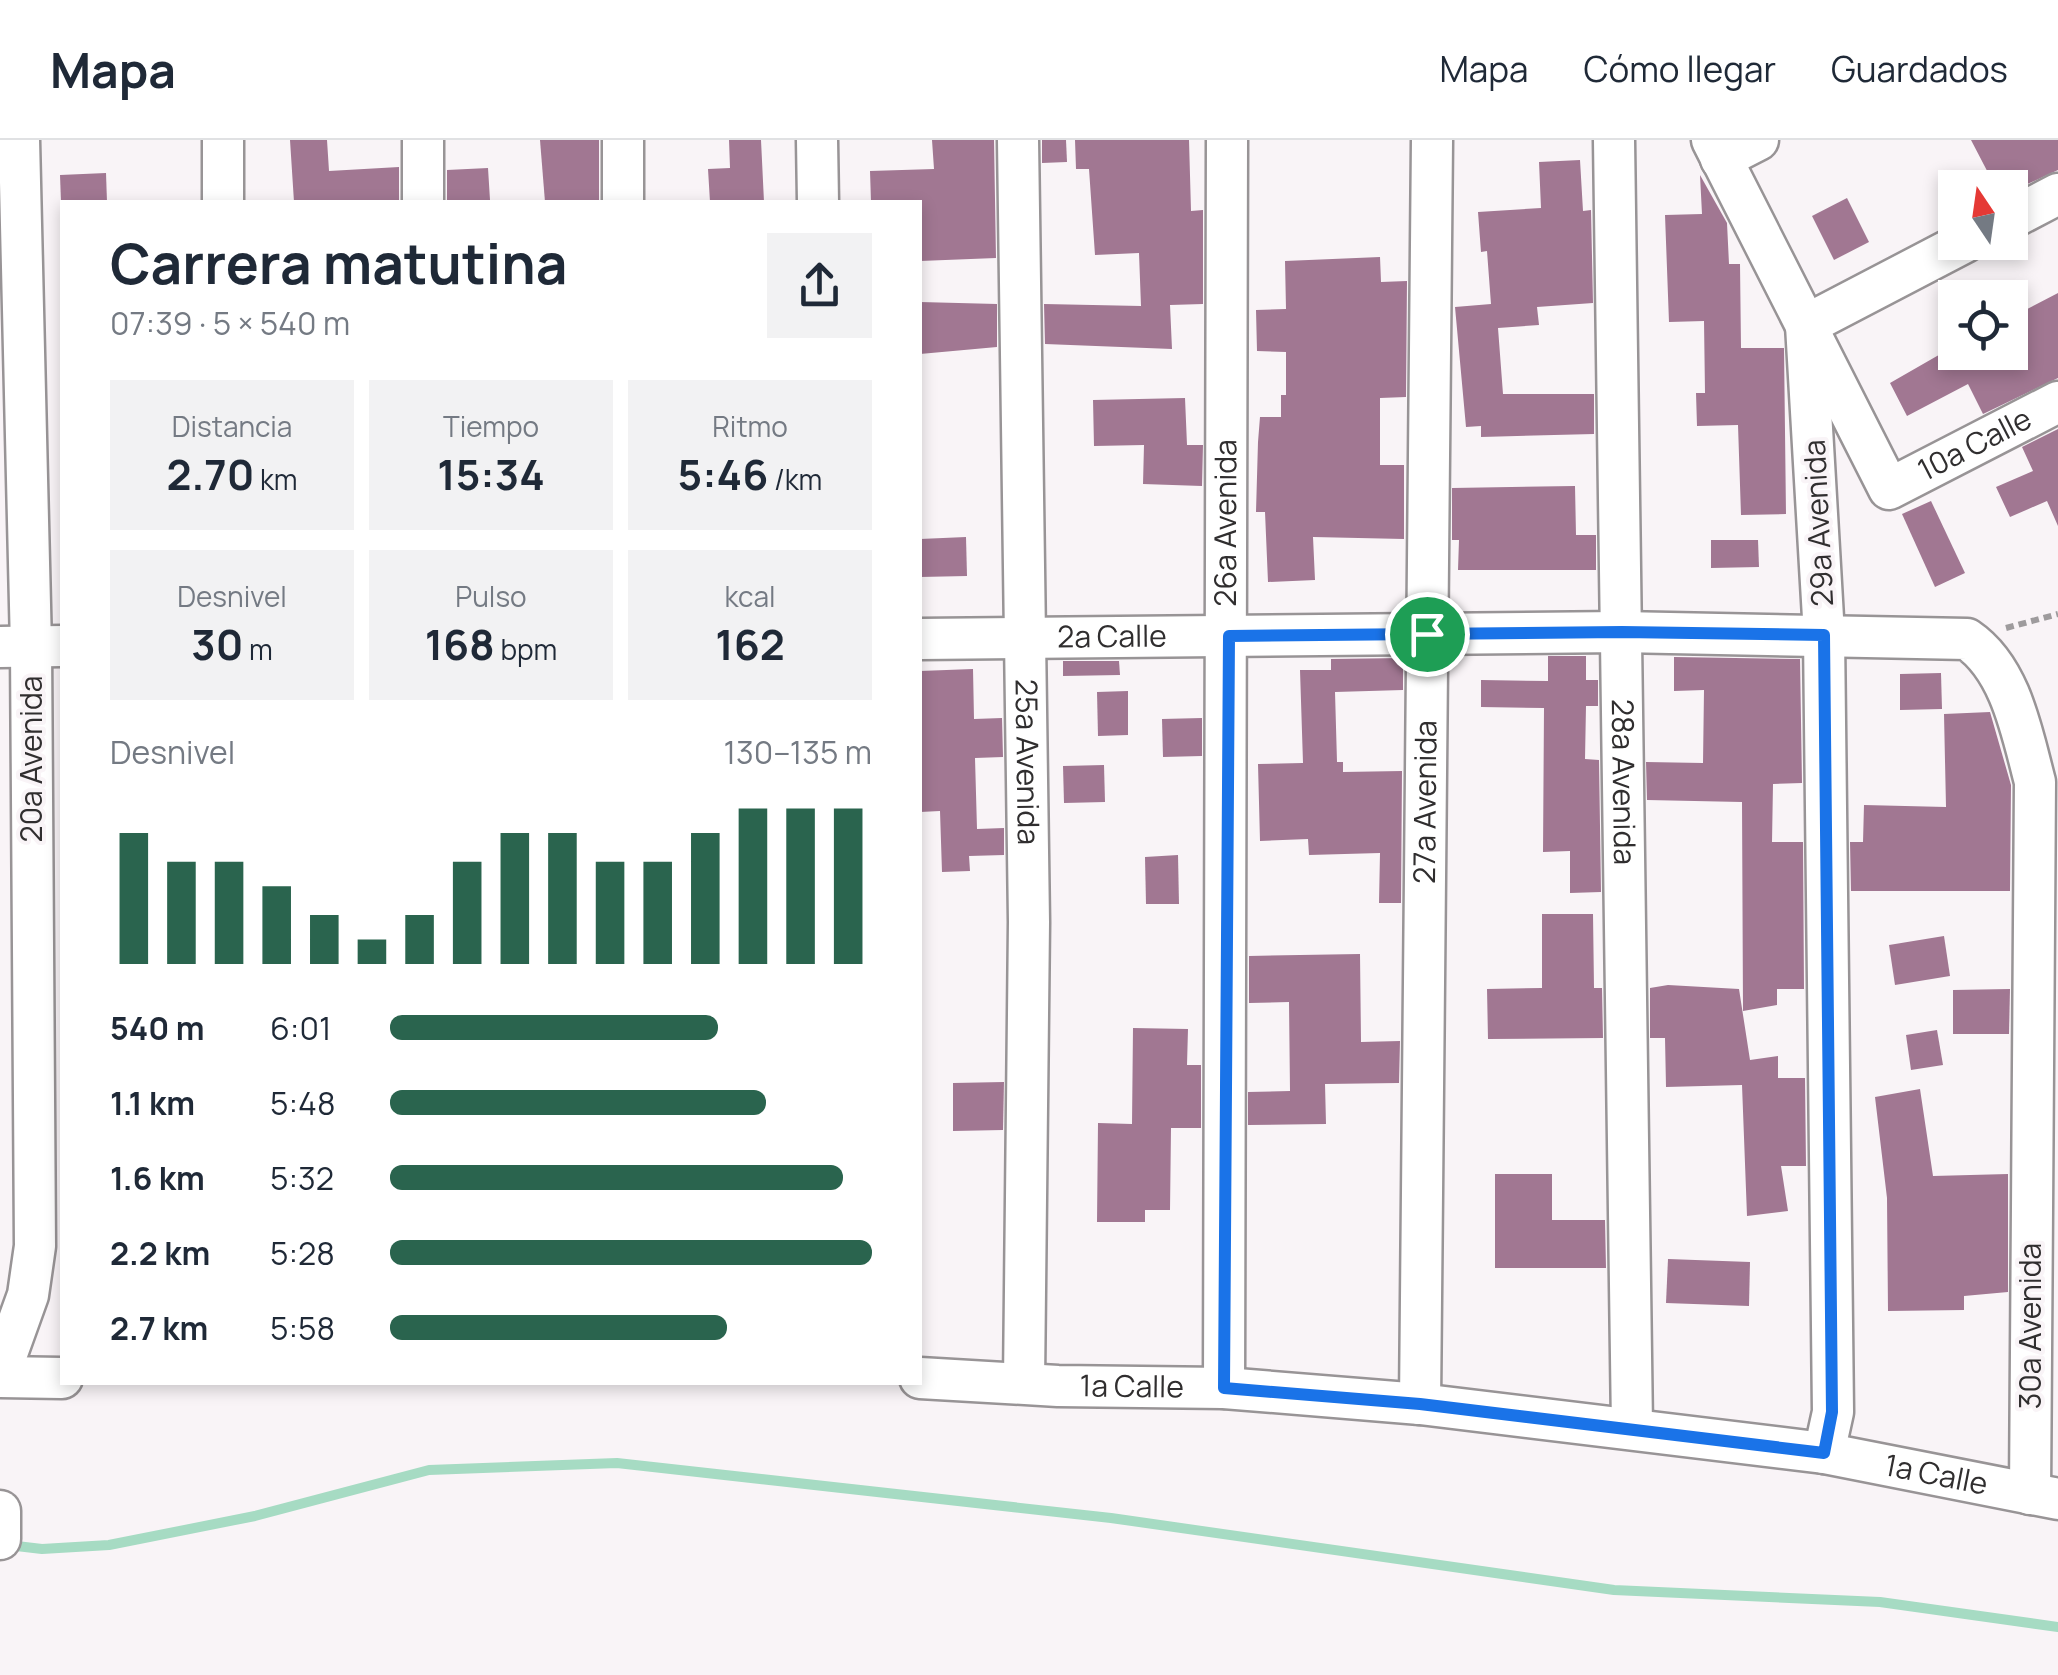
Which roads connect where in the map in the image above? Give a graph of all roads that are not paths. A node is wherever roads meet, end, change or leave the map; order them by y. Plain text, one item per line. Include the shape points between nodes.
1 (20, 140) edge
2 (222, 140) edge
3 (423, 140) edge
4 (623, 140) edge
5 (817, 140) edge
6 (1018, 140) edge
7 (1227, 140) edge
8 (1432, 140) edge
9 (1614, 140) edge
10 (1758, 140) edge
11 (1717, 150) edge
12 (2058, 194) edge
13 (223, 200) edge
14 (423, 200) edge
15 (624, 200) edge
16 (818, 200) edge
17 (2028, 210) edge
18 (1938, 256) edge
19 (1806, 326) junction
20 (2058, 402) edge
21 (1622, 632) junction
22 (1427, 634) junction
23 (1824, 635) junction
24 (1229, 636) junction
25 (1024, 638) junction
26 (922, 639) edge
27 (1967, 639) joint
28 (31, 646) edge
29 (2047, 782) edge
30 (0, 1375) edge
31 (60, 1378) edge
32 (922, 1378) edge
33 (1024, 1382) junction
34 (1224, 1388) junction
35 (1420, 1404) junction
36 (1632, 1427) junction
37 (1824, 1453) junction
38 (2044, 1496) edge
39 (0, 1511) edge
40 (0, 1539) edge

1 - 28 street, 20a Avenida
2 - 13 street
3 - 14 street
4 - 15 street
5 - 16 street
6 - 25 street, 25a Avenida
7 - 24 street, 26a Avenida
8 - 22 street, 27a Avenida
9 - 21 street, 28a Avenida
10 - 11 street
11 - 19 street
12 - 17 street
18 - 19 street
19 - 20 street, 10a Calle via 1889,489
19 - 23 street, 29a Avenida
21 - 22 street, 2a Calle
21 - 23 street, 2a Calle
21 - 36 street, 28a Avenida
22 - 24 street, 2a Calle
22 - 35 street, 27a Avenida
23 - 27 street, 2a Calle
23 - 37 street, 29a Avenida via 1832,1381
24 - 25 street, 2a Calle
24 - 34 street, 26a Avenida
25 - 26 street, 2a Calle
25 - 33 street, 25a Avenida
27 - 29 street, 30a Avenida via 1987,652
28 - 30 street, 20a Avenida via 35,1246 28,1295
29 - 38 street, 30a Avenida
30 - 31 street
32 - 33 street, 1a Calle
33 - 34 street, 1a Calle
34 - 35 street, 1a Calle
35 - 36 street, 1a Calle
36 - 37 street, 1a Calle
37 - 38 street, 1a Calle
39 - 40 street

